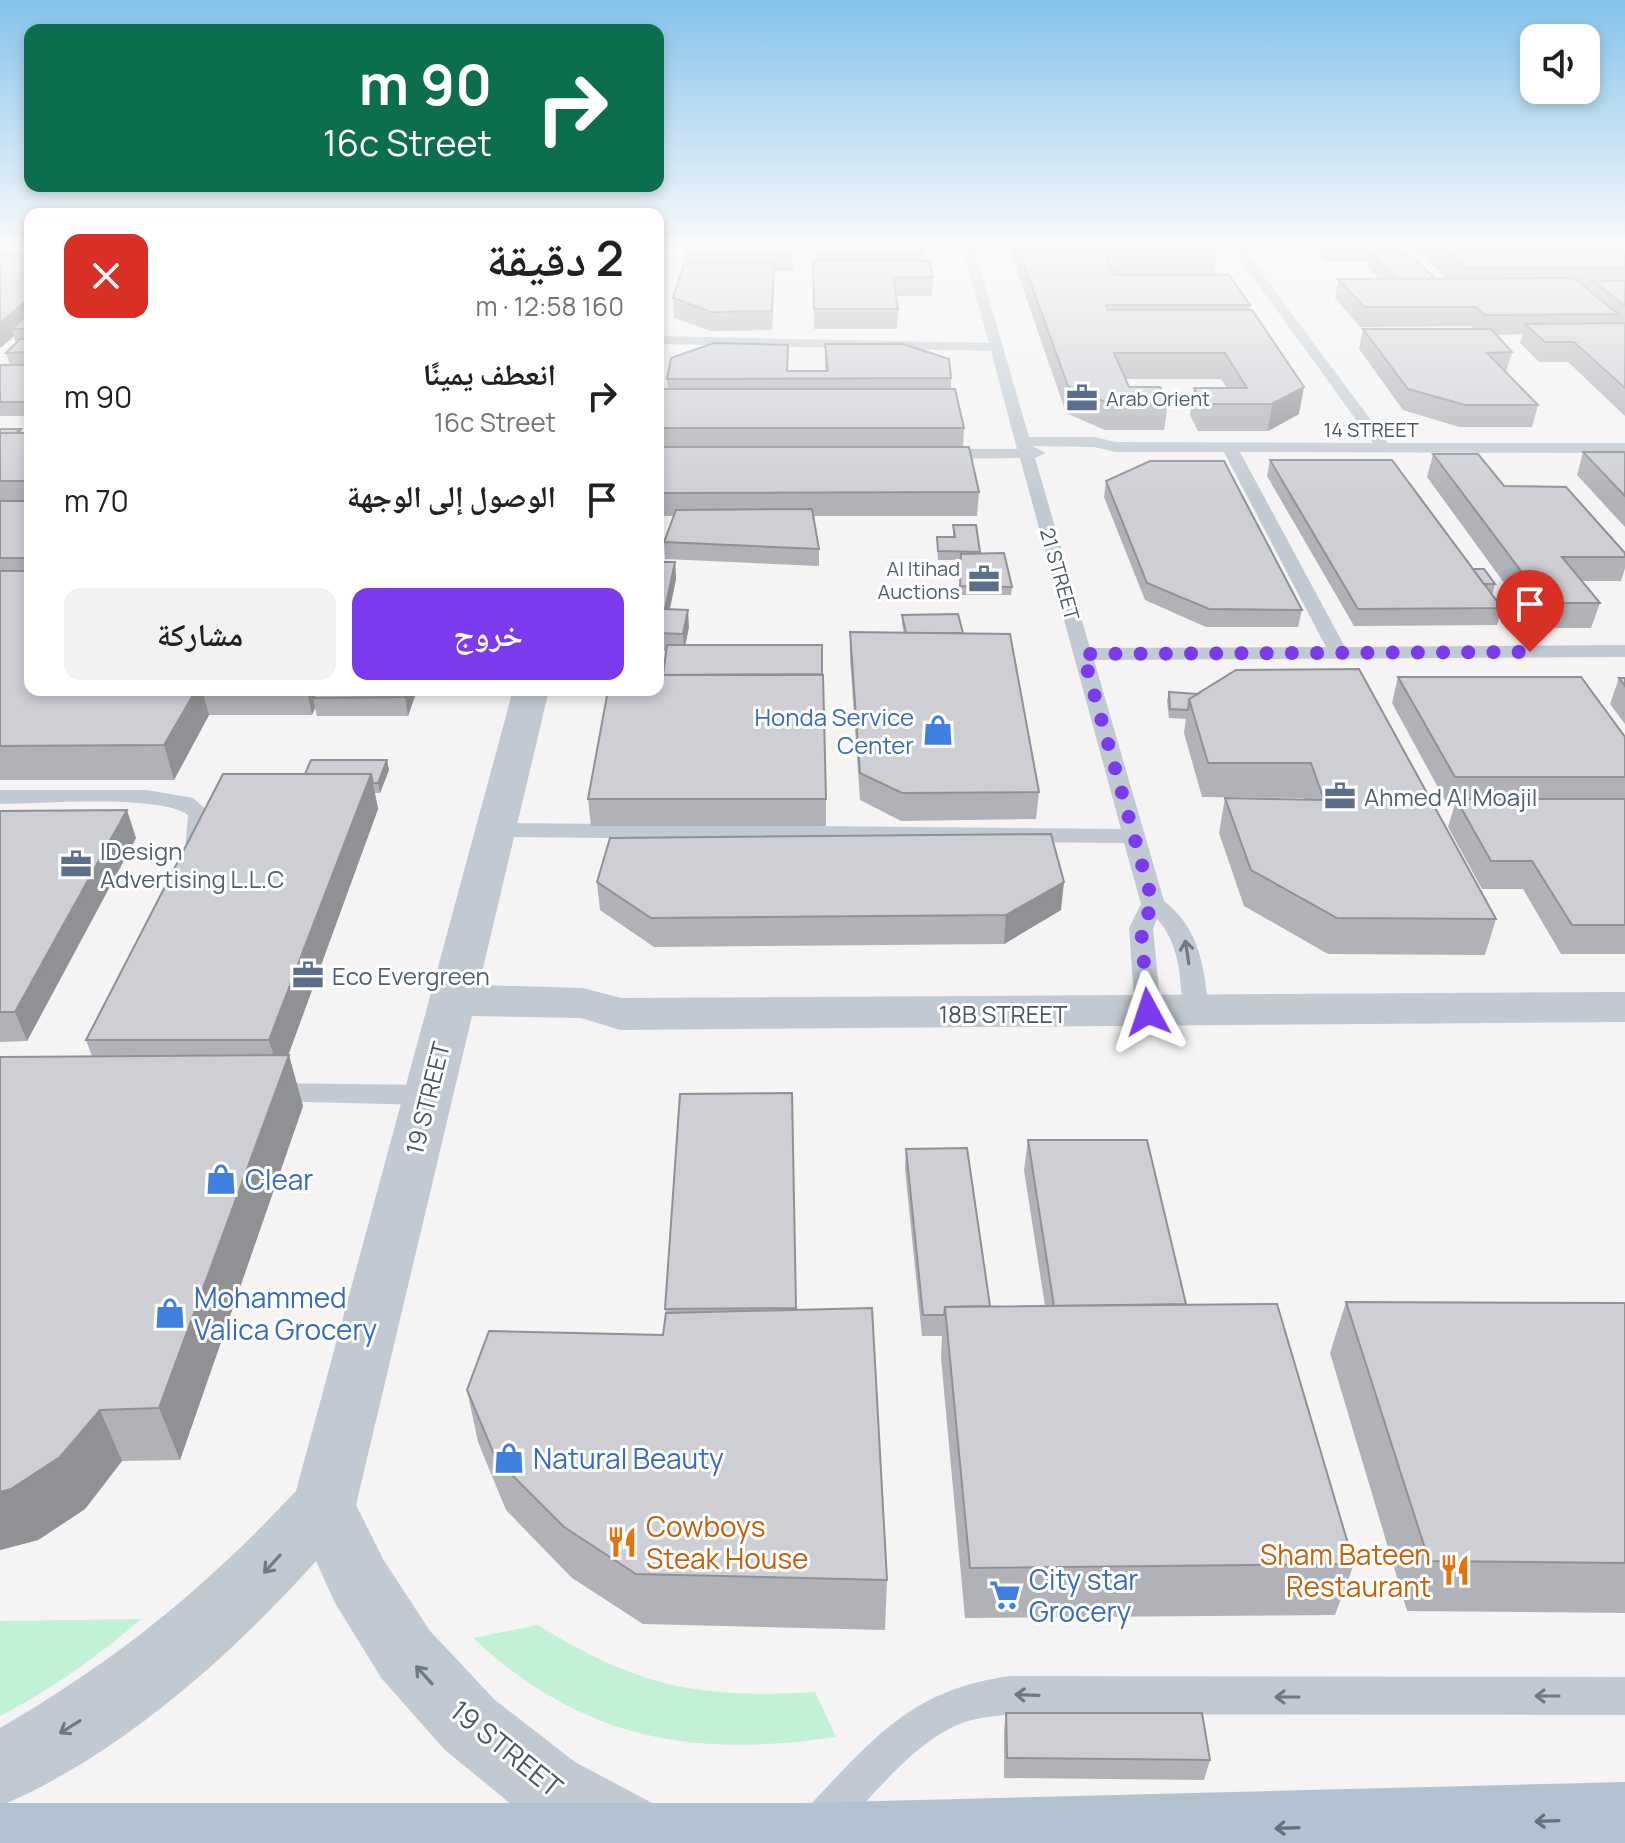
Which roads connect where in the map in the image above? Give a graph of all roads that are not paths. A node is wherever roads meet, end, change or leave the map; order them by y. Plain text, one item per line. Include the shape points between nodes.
1 (991, 329) edge
2 (1296, 329) edge
3 (664, 340) edge
4 (707, 343) junction
5 (995, 343) junction
6 (664, 346) edge
7 (1024, 447) junction
8 (1230, 448) junction
9 (1625, 448) edge
10 (1385, 449) junction
11 (919, 454) edge
12 (1625, 651) edge
13 (1339, 653) junction
14 (1083, 654) junction
15 (529, 696) edge
16 (0, 797) edge
17 (495, 830) junction
18 (1134, 836) junction
19 (184, 874) edge
20 (1153, 904) junction
21 (1625, 1007) edge
22 (1148, 1012) junction
23 (1196, 1012) junction
24 (449, 1013) junction
25 (242, 1092) edge
26 (428, 1095) junction
27 (324, 1506) junction
28 (1625, 1696) edge
29 (0, 1769) edge
30 (1625, 1819) edge
31 (641, 1839) junction
32 (0, 1841) edge
33 (802, 1841) junction

1 - 5 lane, 21 STREET
2 - 10 lane
3 - 4 lane
4 - 5 lane
4 - 6 lane
5 - 7 lane, 21 STREET
7 - 8 lane, 14 STREET via 1096,452 1116,447
7 - 11 lane, 14 STREET
7 - 14 lane, 21 STREET
8 - 10 lane, 14 STREET
8 - 13 lane
9 - 10 lane, 14 STREET
12 - 13 lane
13 - 14 lane
14 - 18 lane, 21 STREET
15 - 17 street, 19 STREET
16 - 19 lane via 147,797 185,803 199,813 197,847
17 - 18 lane
17 - 24 street, 19 STREET
18 - 20 lane, 21 STREET
20 - 22 lane via 1141,928
23 -> 20 lane, 21 STREET via 1186,940 1174,920
21 - 23 street, 18B STREET
22 - 23 street, 18B STREET
22 - 24 street, 18B STREET via 620,1014 580,1028
24 - 26 street, 19 STREET
25 - 26 lane
26 - 27 street, 19 STREET
27 -> 29 street, 19 STREET via 256,1581 174,1654 77,1724
31 -> 27 street, 19 STREET via 549,1788 470,1725 406,1655 359,1581
28 -> 33 lane via 1011,1695 981,1700 936,1717 907,1736
30 -> 33 main road
31 - 32 main road
31 - 33 main road

